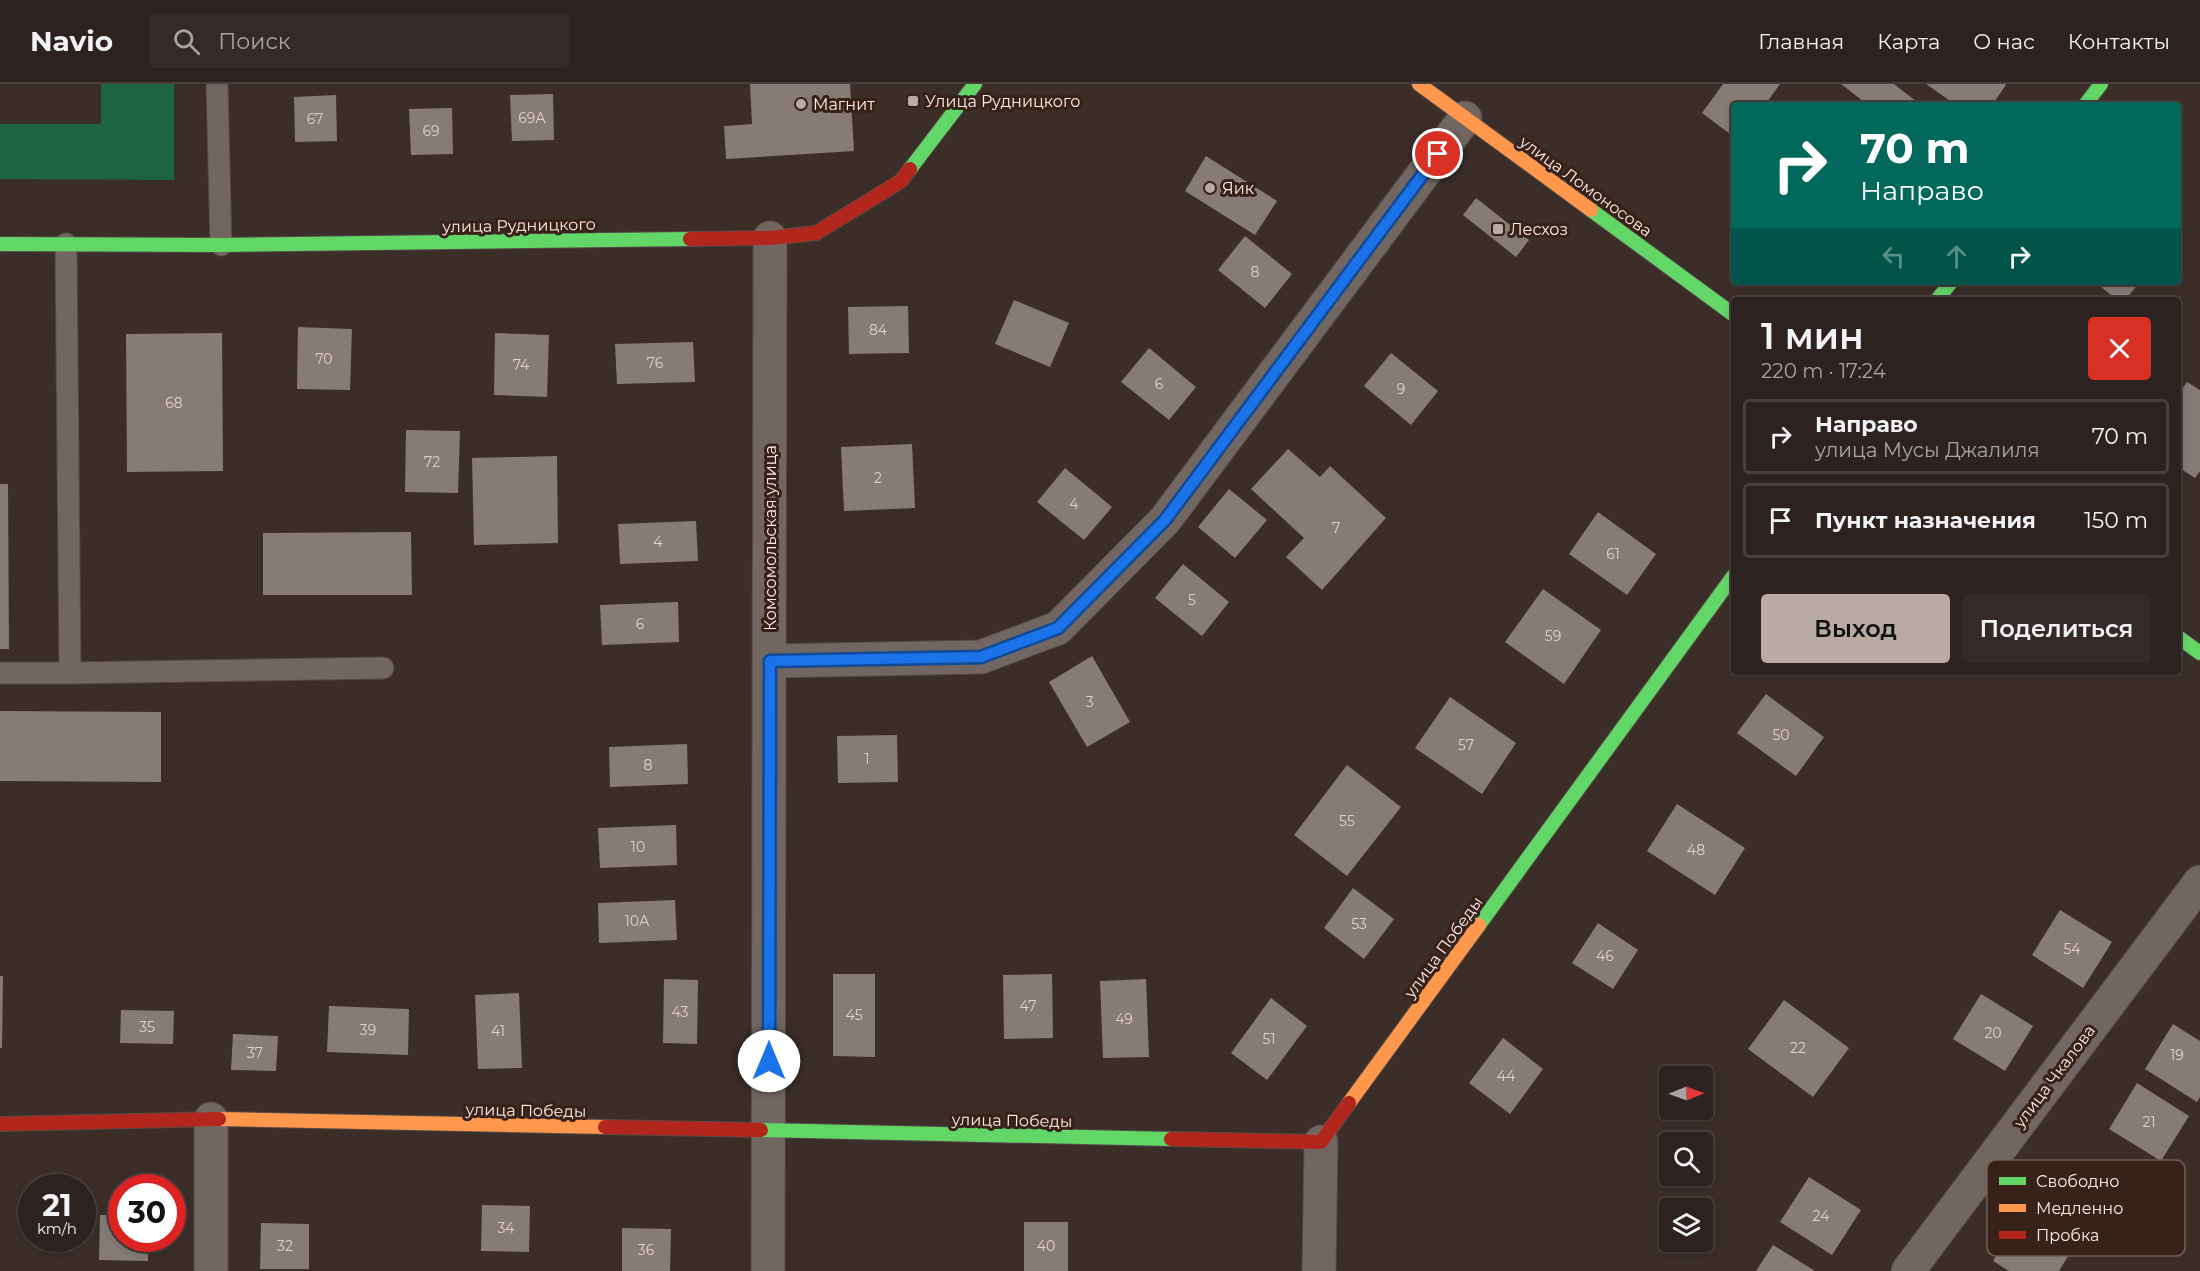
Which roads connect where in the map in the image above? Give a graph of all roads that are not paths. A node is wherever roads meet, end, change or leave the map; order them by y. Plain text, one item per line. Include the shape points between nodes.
1 (217, 84) edge
2 (975, 84) edge
3 (1419, 84) edge
4 (1465, 118) junction
5 (770, 238) junction
6 (0, 244) edge
7 (66, 244) junction
8 (221, 245) junction
9 (1949, 285) edge
10 (1939, 297) edge
11 (1731, 313) edge
12 (1731, 579) edge
13 (2181, 639) edge
14 (2200, 653) edge
15 (770, 661) junction
16 (383, 668) dead end
17 (0, 673) edge
18 (70, 673) junction
19 (2200, 882) edge
20 (211, 1119) junction
21 (0, 1124) edge
22 (769, 1132) junction
23 (1321, 1142) junction
24 (1991, 1160) edge
25 (1987, 1166) edge
26 (211, 1271) edge
27 (768, 1271) edge
28 (1319, 1271) edge
29 (1908, 1271) edge

1 - 8 lane
2 - 5 street, улица Рудницкого via 901,181 816,233
3 - 4 street, улица Ломоносова
4 - 11 street, улица Ломоносова
4 - 15 street via 1165,520 1058,628 981,657
5 - 8 street, улица Рудницкого
5 - 15 street, Комсомольская улица
6 - 7 street, улица Рудницкого
7 - 8 street, улица Рудницкого
7 - 18 lane
9 - 10 street
12 - 23 street, улица Победы
13 - 14 street
15 - 22 street, Комсомольская улица
16 - 18 lane
17 - 18 lane
19 - 24 street, улица Чкалова
20 - 21 street, улица Победы
20 - 22 street, улица Победы
20 - 26 street
22 - 23 street, улица Победы
22 - 27 street, Комсомольская улица
23 - 28 street
25 - 29 street, улица Чкалова

